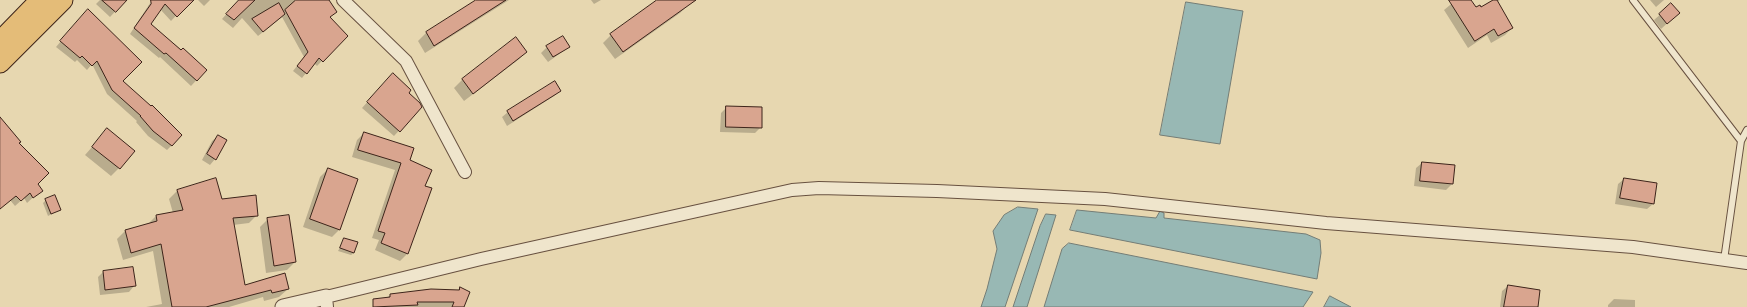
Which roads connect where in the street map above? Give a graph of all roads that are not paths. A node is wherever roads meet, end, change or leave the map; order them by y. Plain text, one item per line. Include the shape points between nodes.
1 (40, 0) edge
2 (63, 0) edge
3 (343, 0) edge
4 (1633, 0) edge
5 (0, 41) edge
6 (0, 63) edge
7 (1747, 130) edge
8 (1741, 141) junction
9 (466, 172) dead end
10 (1724, 260) junction
11 (1747, 263) edge
12 (326, 302) edge
13 (283, 307) edge

1 - 5 main road
2 - 6 main road
3 - 9 street via 406,61
4 - 8 lane
7 - 8 lane
8 - 10 lane
10 - 11 street
10 - 12 street via 1633,247 1326,223 1105,199 819,188 792,190 504,254
12 - 13 street

